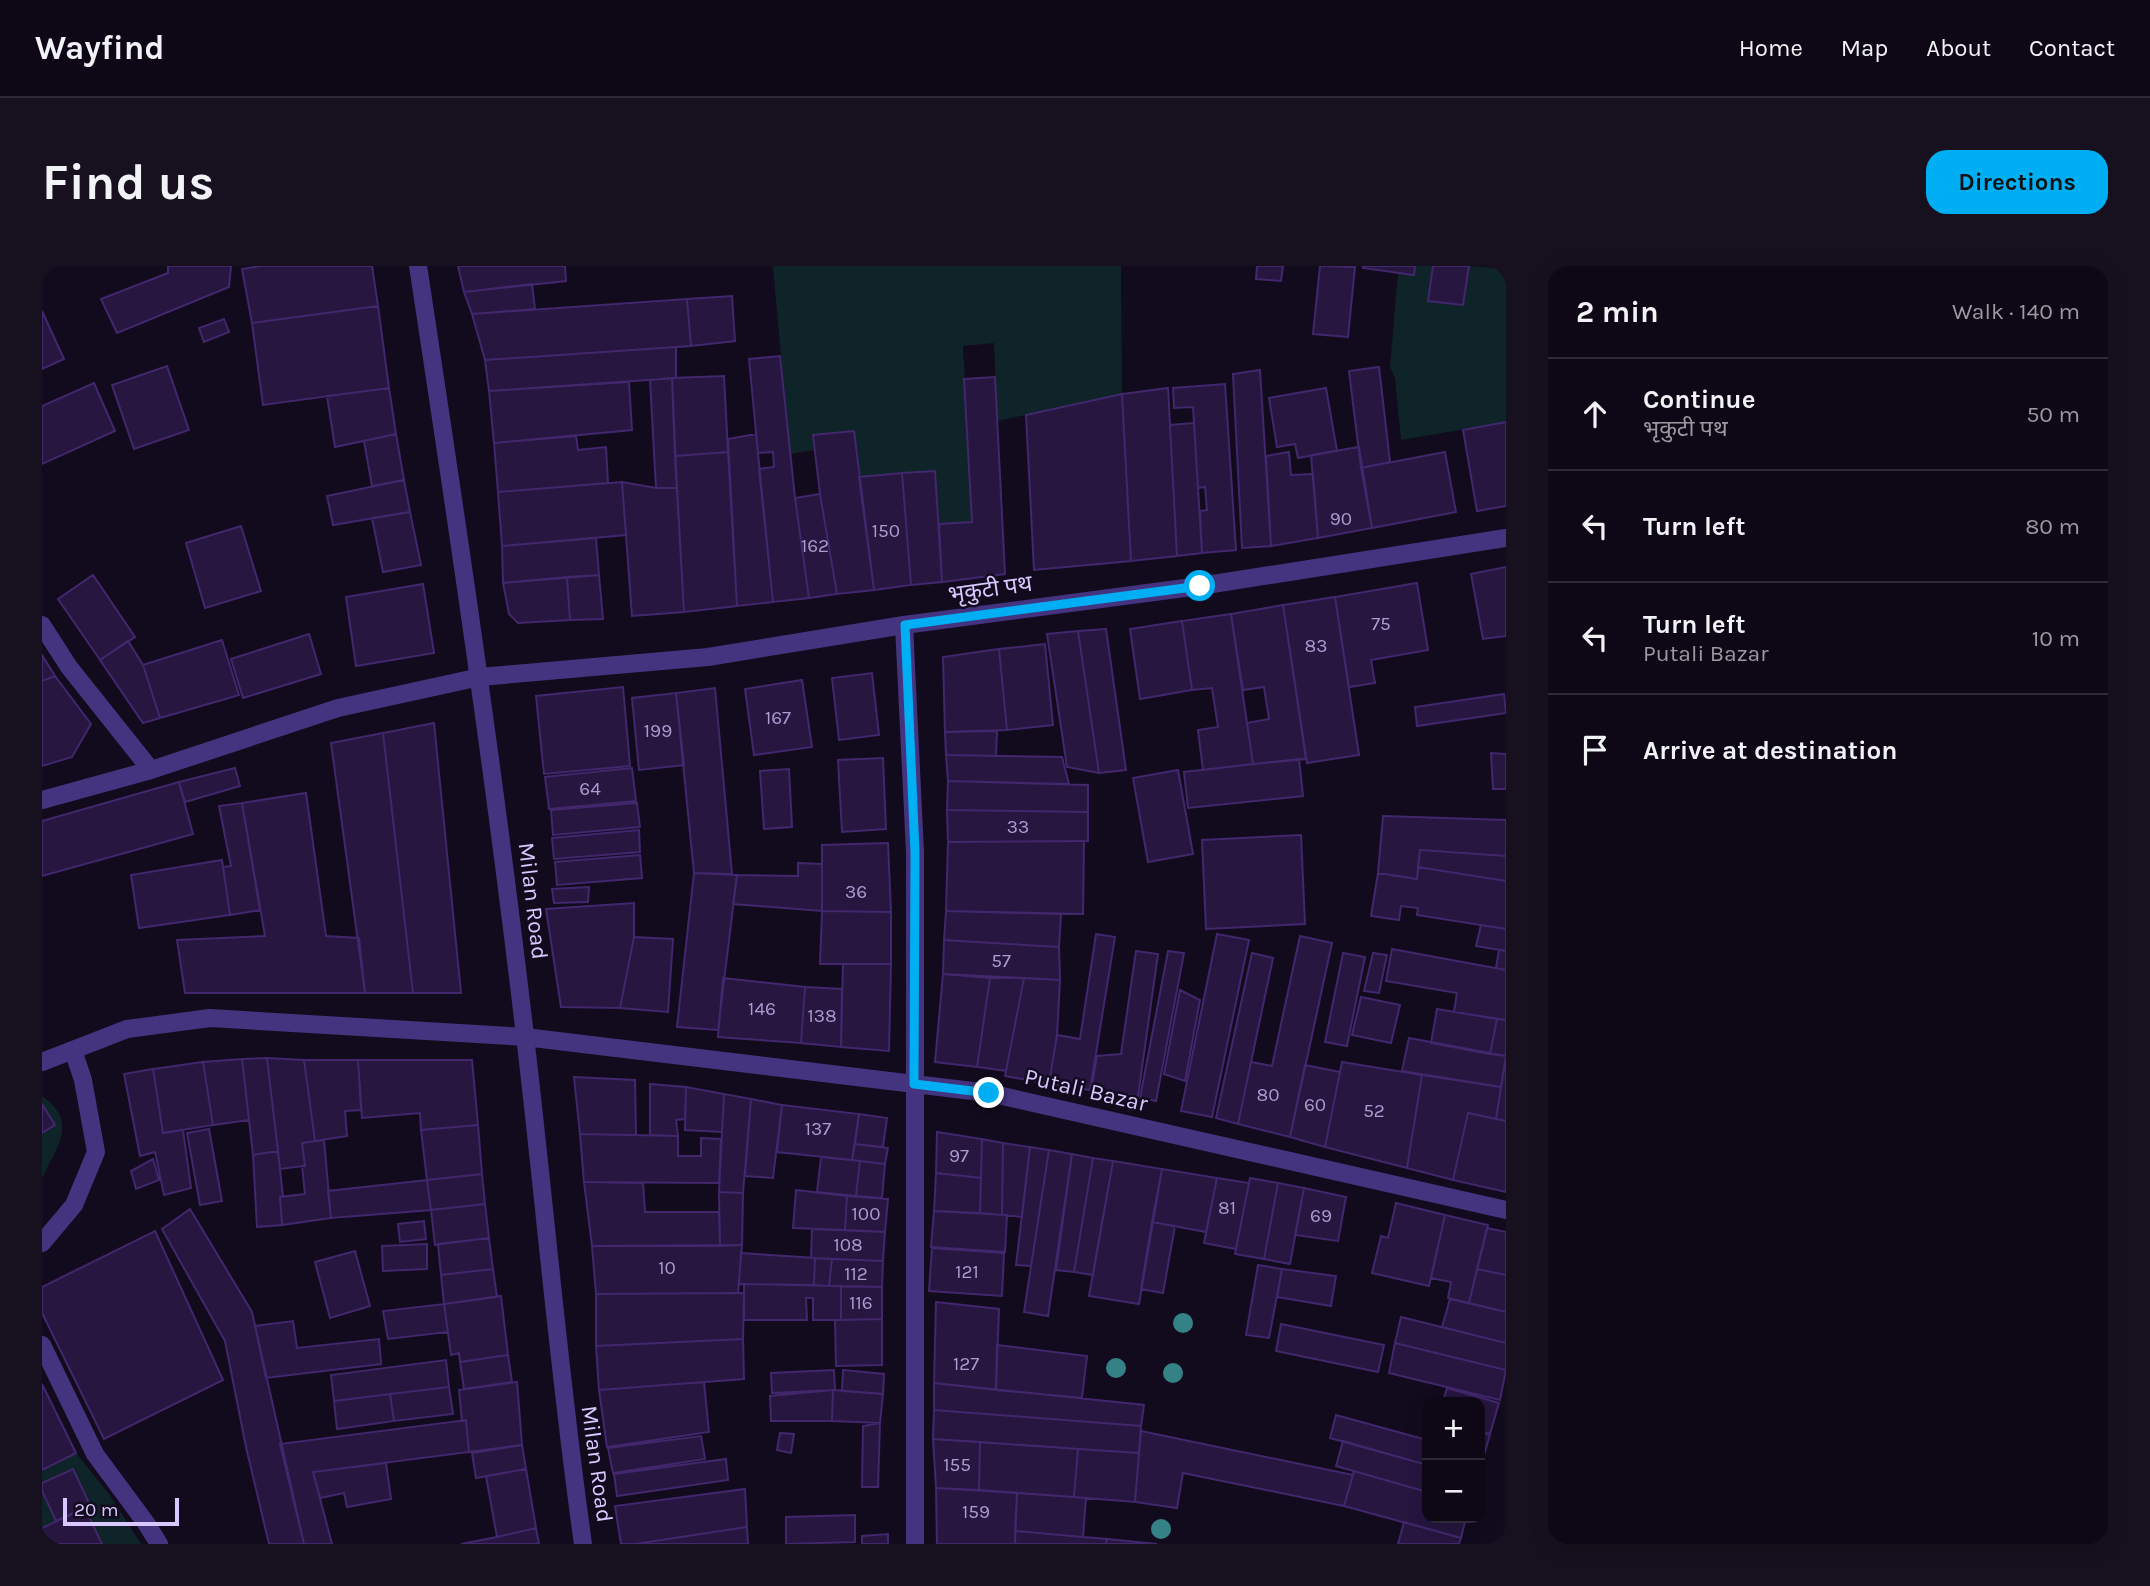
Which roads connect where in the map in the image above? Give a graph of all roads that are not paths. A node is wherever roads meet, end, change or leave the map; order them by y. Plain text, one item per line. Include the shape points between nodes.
1 (418, 266) edge
2 (1506, 538) edge
3 (42, 625) edge
4 (905, 625) junction
5 (480, 677) junction
6 (151, 770) junction
7 (42, 800) edge
8 (525, 1037) junction
9 (73, 1050) junction
10 (42, 1062) edge
11 (914, 1084) junction
12 (1506, 1210) edge
13 (42, 1243) edge
14 (42, 1345) edge
15 (159, 1544) edge
16 (583, 1544) edge
17 (915, 1544) edge

1 - 5 street, Milan Road
2 - 4 street, भृकुटी पथ via 1200,586
3 - 6 street via 69,667
4 - 5 street, भृकुटी पथ via 708,657
4 - 11 street via 915,852
5 - 6 street, भृकुटी पथ via 338,708
5 - 8 street, Milan Road
6 - 7 street, भृकुटी पथ
8 - 9 street, Putali Bazar via 210,1018 127,1029
8 - 11 street, Putali Bazar
8 - 16 street, Milan Road via 564,1410
9 - 10 street, Putali Bazar
9 - 13 street via 96,1152 74,1205
11 - 12 street, Putali Bazar via 989,1093
11 - 17 street
14 - 15 street via 95,1454

